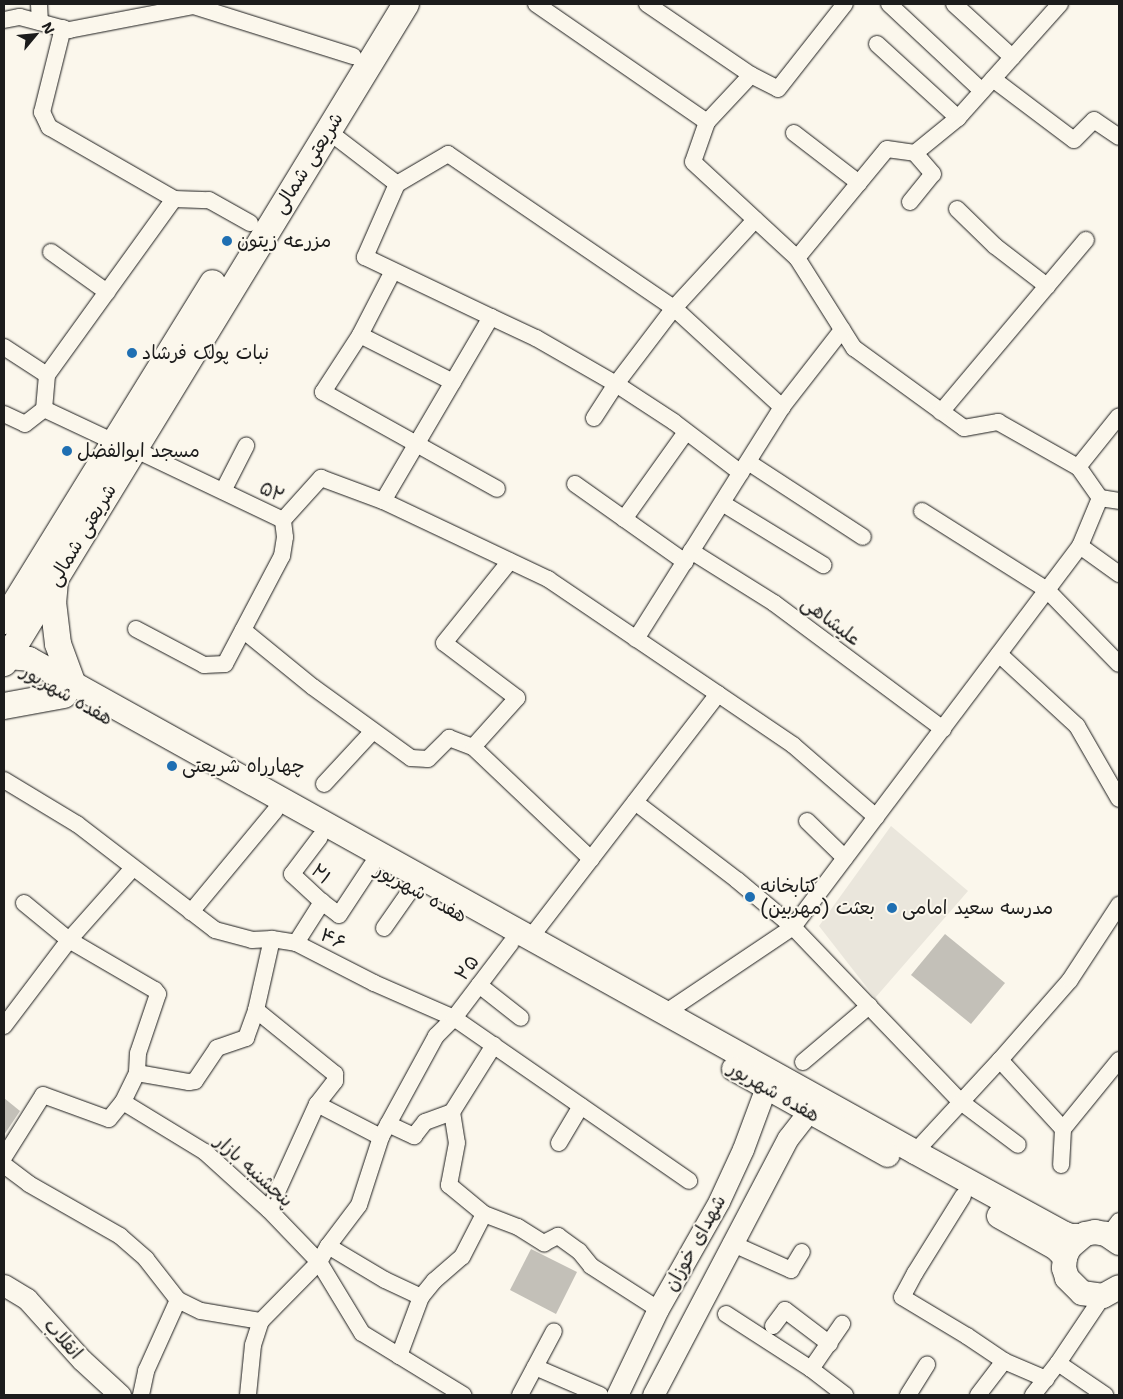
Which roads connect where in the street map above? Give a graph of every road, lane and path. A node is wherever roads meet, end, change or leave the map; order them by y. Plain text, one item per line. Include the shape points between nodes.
1 (39, 4) edge
2 (385, 4) edge
3 (406, 4) edge
4 (536, 4) edge
5 (647, 4) edge
6 (845, 4) edge
7 (889, 4) edge
8 (954, 4) edge
9 (1060, 4) edge
10 (4, 20) edge
11 (40, 22) junction
12 (63, 28) junction
13 (877, 44) dead end
14 (353, 56) junction
15 (1012, 57) junction
16 (751, 75) junction
17 (993, 79) junction
18 (982, 91) junction
19 (958, 118) junction
20 (707, 122) junction
21 (328, 131) junction
22 (794, 133) dead end
23 (1119, 136) edge
24 (915, 154) junction
25 (858, 183) junction
26 (397, 184) junction
27 (174, 199) junction
28 (910, 202) dead end
29 (957, 209) dead end
30 (755, 220) junction
31 (250, 223) junction
32 (1086, 240) dead end
33 (51, 252) dead end
34 (797, 258) junction
35 (393, 271) junction
36 (1047, 286) junction
37 (107, 292) junction
38 (674, 308) junction
39 (491, 317) junction
40 (842, 330) junction
41 (360, 335) junction
42 (4, 347) edge
43 (47, 375) junction
44 (453, 382) junction
45 (616, 384) junction
46 (782, 407) junction
47 (44, 409) junction
48 (941, 412) junction
49 (4, 414) edge
50 (1119, 416) edge
51 (594, 418) dead end
52 (686, 432) junction
53 (124, 446) junction
54 (246, 446) dead end
55 (416, 446) junction
56 (744, 467) junction
57 (1078, 467) junction
58 (575, 484) dead end
59 (497, 490) dead end
60 (223, 492) junction
61 (1100, 498) junction
62 (383, 501) junction
63 (1119, 501) edge
64 (722, 503) junction
65 (922, 511) dead end
66 (283, 520) junction
67 (624, 520) junction
68 (863, 537) dead end
69 (1080, 546) junction
70 (688, 556) junction
71 (510, 561) junction
72 (824, 565) dead end
73 (1119, 574) edge
74 (55, 581) junction
75 (1046, 590) junction
76 (6, 615) edge
77 (136, 629) dead end
78 (243, 630) junction
79 (636, 639) junction
80 (999, 654) junction
81 (5, 658) edge
82 (1119, 664) edge
83 (68, 688) junction
84 (718, 694) junction
85 (4, 706) edge
86 (943, 729) junction
87 (373, 731) junction
88 (474, 747) junction
89 (4, 780) edge
90 (324, 784) dead end
91 (1119, 799) edge
92 (635, 802) junction
93 (275, 811) junction
94 (876, 817) junction
95 (807, 822) dead end
96 (320, 836) junction
97 (845, 858) junction
98 (591, 859) junction
99 (372, 866) junction
100 (133, 868) junction
101 (412, 888) junction
102 (322, 902) junction
103 (24, 903) dead end
104 (1119, 905) edge
105 (191, 912) junction
106 (794, 927) junction
107 (384, 928) dead end
108 (272, 939) junction
109 (69, 940) junction
110 (521, 941) junction
111 (296, 943) junction
112 (479, 985) junction
113 (869, 1006) junction
114 (256, 1010) junction
115 (665, 1013) junction
116 (454, 1018) junction
117 (520, 1018) dead end
118 (6, 1019) edge
119 (494, 1045) junction
120 (1000, 1060) junction
121 (1119, 1060) edge
122 (803, 1062) dead end
123 (137, 1073) junction
124 (766, 1087) junction
125 (124, 1102) junction
126 (961, 1102) junction
127 (317, 1104) junction
128 (581, 1106) junction
129 (452, 1112) junction
130 (808, 1112) junction
131 (1062, 1129) junction
132 (384, 1131) junction
133 (560, 1143) dead end
134 (1018, 1145) dead end
135 (743, 1149) junction
136 (914, 1152) junction
137 (4, 1157) edge
138 (4, 1165) edge
139 (1061, 1165) dead end
140 (772, 1166) junction
141 (689, 1181) dead end
142 (964, 1196) junction
143 (270, 1210) junction
144 (484, 1214) junction
145 (1116, 1233) edge
146 (1082, 1236) junction
147 (731, 1243) junction
148 (328, 1246) junction
149 (802, 1252) dead end
150 (1065, 1257) junction
151 (319, 1262) junction
152 (4, 1285) edge
153 (1115, 1290) edge
154 (421, 1297) junction
155 (178, 1300) junction
156 (658, 1309) junction
157 (726, 1314) dead end
158 (261, 1321) junction
159 (842, 1324) dead end
160 (773, 1326) dead end
161 (554, 1331) dead end
162 (830, 1344) junction
163 (399, 1356) junction
164 (1004, 1361) junction
165 (1058, 1363) junction
166 (927, 1364) dead end
167 (535, 1367) junction
168 (811, 1369) junction
169 (1046, 1379) junction
170 (112, 1393) edge
171 (141, 1395) edge
172 (248, 1395) edge
173 (462, 1395) edge
174 (520, 1395) edge
175 (600, 1395) edge
176 (617, 1395) edge
177 (653, 1395) edge
178 (844, 1395) edge
179 (908, 1395) edge
180 (978, 1395) edge
181 (1033, 1395) edge
182 (1104, 1395) edge

1 - 11 street
2 - 14 main road, شریعتی شمالی
3 - 21 main road, شریعتی شمالی
4 - 20 street
5 - 16 street
6 - 16 street via 778,89
7 - 18 street
8 - 15 street
9 - 15 street
10 - 11 street via 20,17
11 - 12 street
12 - 14 street via 69,30 194,6
12 - 27 street via 42,112 49,127
13 - 19 street
14 - 31 main road, شریعتی شمالی
15 - 17 street
16 - 20 street
17 - 18 street
17 - 23 street via 1074,140 1094,120
18 - 19 street
19 - 24 street
20 - 30 street via 693,162
21 - 26 street
21 - 53 main road, شریعتی شمالی
22 - 25 street
24 - 25 street via 887,148
24 - 28 street via 933,174
25 - 34 street
26 - 35 street via 365,257
26 - 38 street via 448,154
27 - 31 street via 209,200
27 - 37 street
29 - 36 street via 995,246
30 - 34 street
30 - 38 street
31 - 53 main road, شریعتی شمالی
32 - 36 street
33 - 37 street
34 - 40 street
35 - 39 street
35 - 41 street
36 - 48 street
37 - 43 street
38 - 45 street
38 - 46 street
39 - 44 street
39 - 45 street via 536,338
40 - 46 street
40 - 48 street via 854,348
41 - 44 street
41 - 55 street via 323,392
42 - 43 street
43 - 47 street
44 - 55 street
45 - 51 street
45 - 52 street
46 - 56 street
47 - 49 street via 24,424
47 - 53 street, ۵۲
48 - 57 street via 964,428 998,422
50 - 57 street
52 - 56 street
52 - 67 street
53 - 60 street, ۵۲
53 - 74 main road, شریعتی شمالی
53 - 76 main road, شریعتی شمالی
54 - 60 street
55 - 59 street
55 - 62 street
56 - 64 street
56 - 68 street
57 - 61 street
58 - 67 street, علیشاهی
60 - 66 street, ۵۲
61 - 63 street
61 - 69 street
62 - 66 street, ۵۲ via 321,478
62 - 71 street
64 - 70 street
64 - 72 street
65 - 75 street
66 - 78 street via 282,556
67 - 70 street, علیشاهی
69 - 73 street
69 - 75 street
70 - 79 street
70 - 86 street, علیشاهی via 774,603
71 - 79 street via 548,579
71 - 88 street via 444,643 517,698
74 - 81 main road, شریعتی شمالی
74 - 83 main road via 53,602 58,644
75 - 80 street
75 - 82 street
77 - 78 street via 204,666 225,664
78 - 87 street
79 - 84 street
80 - 86 street
80 - 91 street via 1077,726
81 - 83 main road, هفده شهریور via 29,658
83 - 85 main road
83 - 93 main road, هفده شهریور
83 - 110 main road, هفده شهریور
84 - 92 street, ۲۵
84 - 94 street via 793,745
86 - 94 street
87 - 88 street via 411,758 428,759 449,738
87 - 90 street
88 - 98 street
89 - 100 street via 77,824
92 - 98 street, ۲۵
92 - 106 street
93 - 96 main road, هفده شهریور
93 - 105 street
94 - 97 street
95 - 97 street
96 - 99 main road, هفده شهریور
96 - 102 street, ۲۱ via 292,874
97 - 106 street
98 - 110 street, ۲۵
99 - 101 main road, هفده شهریور
99 - 102 street via 340,915
100 - 105 street, ۴۶
100 - 109 street
101 - 107 street
101 - 110 main road, هفده شهریور
102 - 111 street, ۲۱
103 - 109 street
104 - 120 street via 1070,980
105 - 108 street, ۴۶ via 216,930 252,940
106 - 113 street
106 - 115 street
108 - 111 street, ۴۶
108 - 114 street
109 - 118 street
109 - 123 street via 158,994 138,1053
110 - 112 street, ۲۵
110 - 115 main road, هفده شهریور
110 - 124 main road, هفده شهریور
111 - 116 street, ۴۶ via 374,983
112 - 116 street, ۲۵
112 - 117 street
113 - 122 street
113 - 126 street
114 - 123 street via 246,1038 217,1048 195,1081
114 - 127 street via 335,1074 335,1081
115 - 136 main road, هفده شهریور
116 - 119 street, ۴۶
116 - 132 street, ۲۵ via 436,1036
119 - 128 street, ۴۶
119 - 129 street
120 - 126 street
120 - 131 street
121 - 131 street
123 - 125 street
124 - 130 main road, هفده شهریور
124 - 135 street, شهدای خوزان
125 - 137 street via 109,1119 43,1095
125 - 143 street, پنجشنبه بازار via 205,1152
126 - 134 street
126 - 136 street
127 - 132 street
127 - 143 street
128 - 133 street
128 - 141 street, ۴۶
129 - 132 street via 425,1122 414,1136
129 - 144 street via 457,1143 449,1185
130 - 140 street, شهدای خوزان
130 - 142 main road, هفده شهریور
131 - 139 street
132 - 148 street, ۲۵ via 359,1205
135 - 140 street
135 - 156 street, شهدای خوزان via 720,1201
136 - 146 main road, هفده شهریور via 1065,1234
138 - 155 street via 29,1184 120,1236 146,1259
140 - 147 street, شهدای خوزان
142 - 150 main road, هفده شهریور via 1056,1248
142 - 164 street via 902,1297
143 - 151 street, پنجشنبه بازار
144 - 154 street via 462,1257
144 - 156 street via 518,1227 544,1244 558,1236 579,1251 591,1266
145 - 146 main road, هفده شهریور via 1095,1232
146 - 150 main road via 1069,1248
147 - 149 street via 790,1270
147 - 177 street, شهدای خوزان
148 - 151 street, ۲۵
148 - 154 street
150 - 153 main road via 1067,1278 1073,1287 1092,1296
151 - 158 street, ۲۵
151 - 163 street, پنجشنبه بازار via 362,1333
152 - 170 street, انقلاب via 27,1299
153 - 165 street
154 - 163 street
155 - 158 street via 201,1311
155 - 171 street via 146,1371
156 - 176 street, شهدای خوزان
157 - 168 street
158 - 172 street via 253,1345
159 - 162 street
160 - 162 street via 785,1310
161 - 167 street
162 - 168 street
163 - 173 street, پنجشنبه بازار
164 - 169 street
164 - 180 street
165 - 169 street
165 - 182 street
166 - 179 street
167 - 174 street
167 - 175 street
168 - 178 street
169 - 181 street

